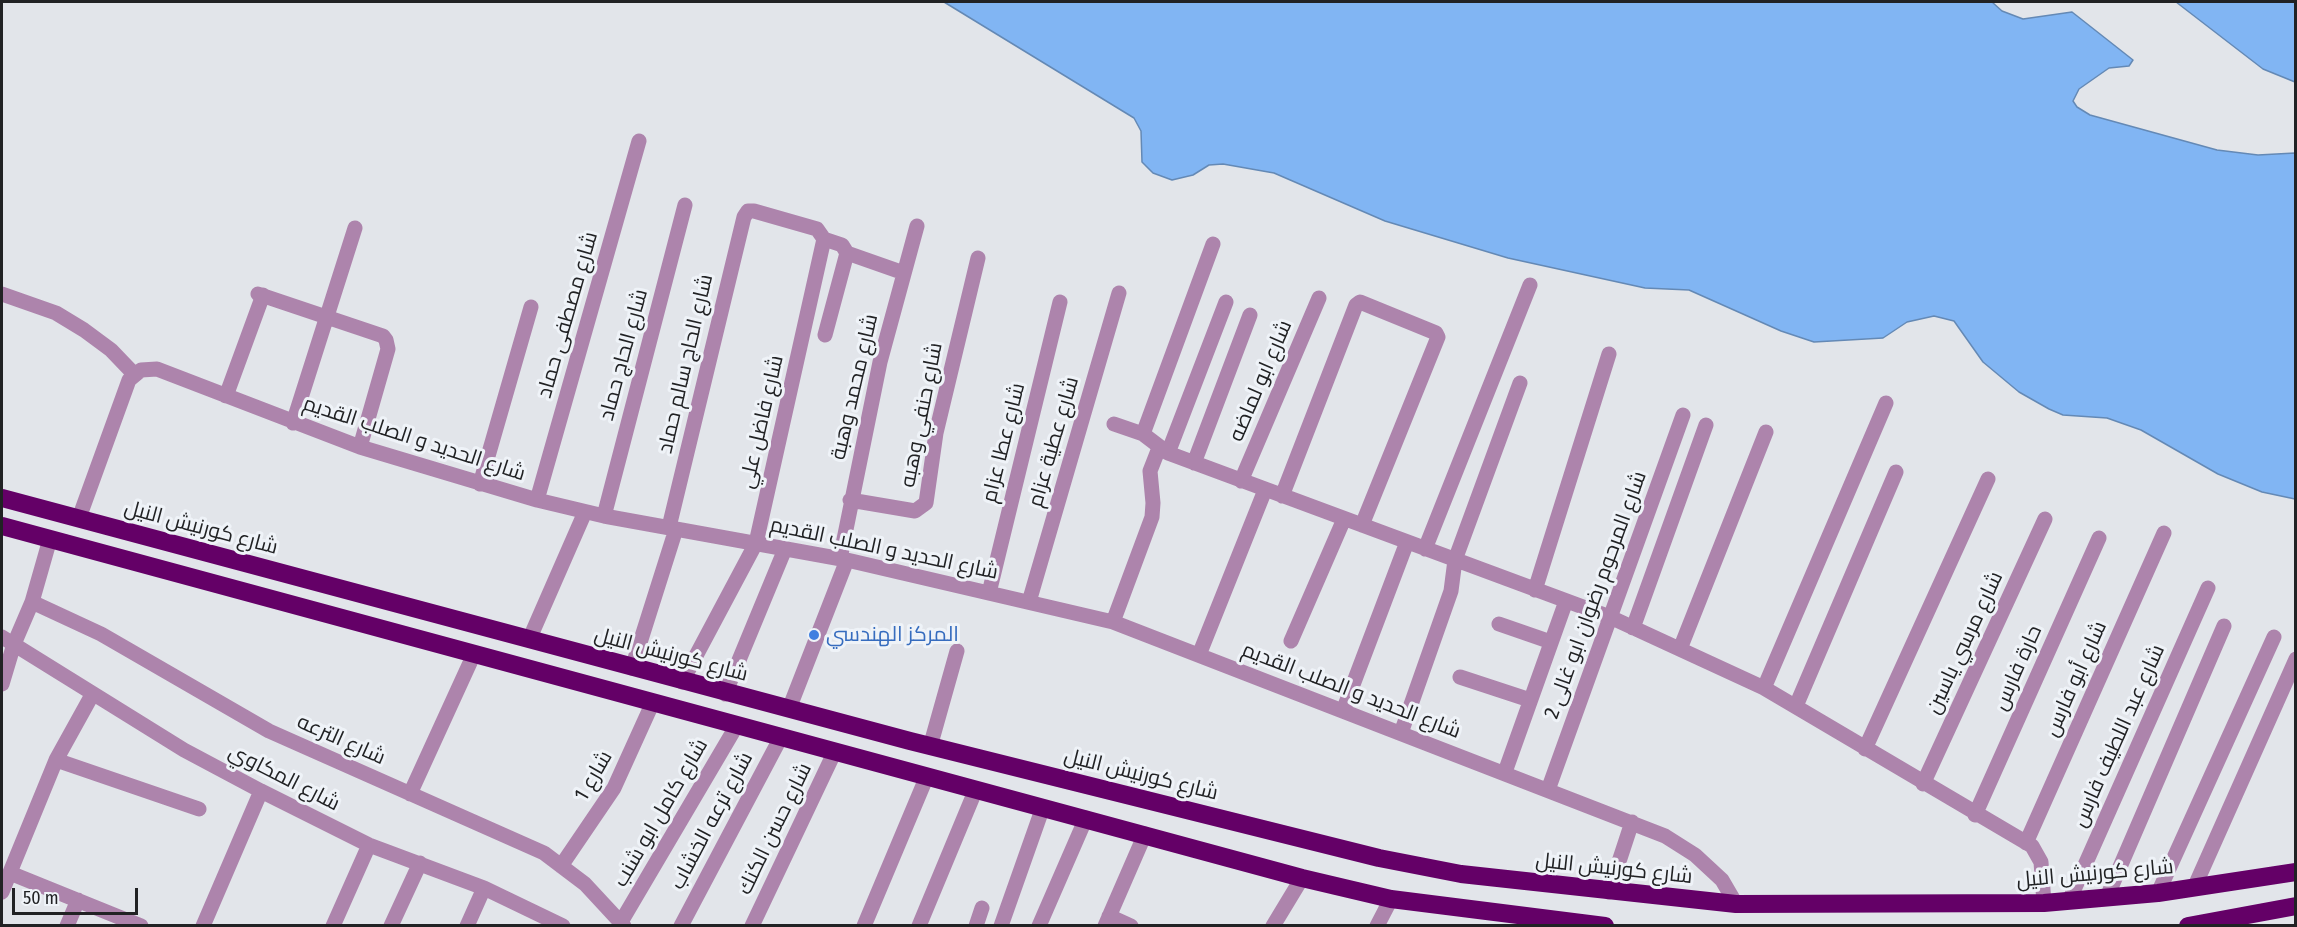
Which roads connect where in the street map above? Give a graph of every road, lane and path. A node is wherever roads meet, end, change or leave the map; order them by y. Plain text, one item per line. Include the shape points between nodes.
1 (639, 141) dead end
2 (685, 205) dead end
3 (917, 226) dead end
4 (355, 228) dead end
5 (824, 239) junction
6 (1213, 244) dead end
7 (847, 253) junction
8 (978, 258) dead end
9 (904, 273) junction
10 (1530, 285) dead end
11 (1119, 293) dead end
12 (2, 294) edge
13 (1319, 298) dead end
14 (1060, 302) dead end
15 (1226, 302) dead end
16 (531, 307) dead end
17 (1250, 315) dead end
18 (327, 317) junction
19 (825, 335) dead end
20 (1609, 354) dead end
21 (134, 374) junction
22 (1520, 383) dead end
23 (226, 396) junction
24 (1886, 403) dead end
25 (1683, 415) dead end
26 (293, 423) junction
27 (1114, 424) dead end
28 (1706, 425) dead end
29 (1766, 432) dead end
30 (1143, 434) junction
31 (360, 447) junction
32 (1163, 450) junction
33 (1194, 463) junction
34 (1896, 472) dead end
35 (1988, 479) dead end
36 (1241, 481) junction
37 (480, 484) junction
38 (1265, 490) junction
39 (1282, 496) junction
40 (2, 498) edge
41 (537, 500) junction
42 (850, 500) junction
43 (585, 512) junction
44 (604, 516) junction
45 (80, 518) junction
46 (1344, 519) junction
47 (2045, 519) dead end
48 (1362, 525) junction
49 (2, 526) edge
50 (672, 528) junction
51 (2164, 533) dead end
52 (2099, 538) dead end
53 (50, 539) junction
54 (1407, 542) junction
55 (756, 543) junction
56 (785, 549) junction
57 (1425, 549) junction
58 (844, 559) junction
59 (1455, 560) junction
60 (2208, 588) dead end
61 (1535, 590) junction
62 (989, 593) junction
63 (1566, 601) junction
64 (32, 602) junction
65 (1029, 602) junction
66 (1610, 617) junction
67 (1113, 622) junction
68 (1499, 624) dead end
69 (2224, 626) dead end
70 (1634, 628) junction
71 (2274, 637) dead end
72 (8, 640) edge
73 (529, 640) junction
74 (1291, 641) dead end
75 (1551, 642) junction
76 (1680, 649) junction
77 (957, 651) dead end
78 (474, 654) junction
79 (1199, 655) junction
80 (2295, 659) edge
81 (632, 668) junction
82 (1460, 677) dead end
83 (682, 682) junction
84 (2, 684) edge
85 (1764, 688) junction
86 (725, 694) junction
87 (92, 695) junction
88 (1530, 700) junction
89 (653, 702) junction
90 (1796, 706) junction
91 (789, 710) junction
92 (1343, 711) junction
93 (737, 725) junction
94 (1401, 733) junction
95 (781, 737) junction
96 (910, 741) junction
97 (930, 747) junction
98 (1865, 749) junction
99 (835, 751) junction
100 (56, 760) junction
101 (902, 769) junction
102 (1505, 772) junction
103 (927, 776) junction
104 (1923, 784) junction
105 (976, 789) junction
106 (1548, 790) junction
107 (261, 791) junction
108 (410, 794) junction
109 (1042, 807) junction
110 (199, 809) dead end
111 (1975, 815) junction
112 (1086, 818) junction
113 (1632, 822) junction
114 (1145, 834) junction
115 (2026, 843) junction
116 (369, 845) junction
117 (420, 863) junction
118 (561, 866) junction
119 (2295, 872) edge
120 (10, 873) junction
121 (1302, 878) junction
122 (484, 888) junction
123 (2194, 888) junction
124 (2, 892) edge
125 (1609, 892) junction
126 (2158, 893) junction
127 (2107, 897) junction
128 (1391, 899) junction
129 (78, 900) junction
130 (2069, 901) junction
131 (2044, 903) junction
132 (1736, 904) junction
133 (2295, 906) edge
134 (982, 908) dead end
135 (534, 911) junction
136 (1107, 921) edge
137 (622, 924) edge
138 (139, 925) edge
139 (67, 926) edge
140 (203, 926) edge
141 (333, 926) edge
142 (391, 926) edge
143 (467, 926) edge
144 (528, 926) edge
145 (563, 926) edge
146 (681, 926) edge
147 (752, 926) edge
148 (864, 926) edge
149 (919, 926) edge
150 (975, 926) edge
151 (1001, 926) edge
152 (1039, 926) edge
153 (1131, 926) edge
154 (1274, 926) edge
155 (1377, 926) edge
156 (1605, 926) edge
157 (2188, 926) edge

1 - 41 street, شارع مصطفى حماد
2 - 44 street, شارع الحاج حماد
3 - 9 street, شارع محمد وهبة
4 - 18 street
5 - 7 street via 842,245
5 - 50 street, شارع الحاج سالم حماد via 817,229 748,211 741,223
5 - 55 street, شارع فاضل علي
6 - 30 street
7 - 9 street
7 - 19 street
8 - 42 street, شارع حنفي وهبه via 936,433 926,503 915,511
9 - 42 street, شارع محمد وهبة
10 - 57 street
11 - 65 street, شارع عطية عزام
12 - 21 street via 56,313 111,350
13 - 36 street, شارع ابو لماضه
14 - 62 street, شارع عطا عزام
15 - 32 street
16 - 37 street
17 - 33 street
18 - 23 street via 260,295
18 - 26 street
18 - 31 street via 383,336 388,344
20 - 61 street
21 - 23 street, شارع الحديد و الصلب القديم via 157,369
21 - 45 street
22 - 59 street
23 - 26 street, شارع الحديد و الصلب القديم
24 - 85 street
25 - 66 street, شارع المرحوم رضوان ابو غالى 2
26 - 31 street, شارع الحديد و الصلب القديم
27 - 30 street
28 - 70 street
29 - 76 street
30 - 32 street
31 - 37 street, شارع الحديد و الصلب القديم
32 - 33 street
32 - 67 street via 1150,471 1152,518
33 - 36 street
34 - 90 street
35 - 98 street
36 - 38 street
37 - 41 street, شارع الحديد و الصلب القديم
38 - 39 street
38 - 79 street
39 - 46 street
39 - 48 street via 1360,302 1438,337
40 - 45 highway, شارع كورنيش النيل
41 - 43 street, شارع الحديد و الصلب القديم
42 - 58 street, شارع محمد وهبة
43 - 44 street, شارع الحديد و الصلب القديم
43 - 73 street
44 - 50 street, شارع الحديد و الصلب القديم
45 - 73 highway, شارع كورنيش النيل
46 - 48 street
46 - 74 street
47 - 104 street, شارع مرسي ياسين
48 - 54 street
49 - 53 highway
50 - 55 street, شارع الحديد و الصلب القديم
50 - 81 street, شارع الحاج سالم حماد
51 - 115 street, شارع أبو فارس
52 - 111 street, حارة فارس
53 - 64 street
53 - 78 highway
54 - 57 street
54 - 92 street
55 - 56 street, شارع الحديد و الصلب القديم
55 - 83 street, شارع فاضل علي
56 - 58 street, شارع الحديد و الصلب القديم
56 - 86 street
57 - 59 street
58 - 62 street, شارع الحديد و الصلب القديم
58 - 91 street, شارع محمد وهبة
59 - 61 street
59 - 94 street via 1451,591
60 - 130 street, شارع عبد اللطيف فارس
61 - 63 street
62 - 65 street, شارع الحديد و الصلب القديم
63 - 66 street
63 - 75 street
64 - 72 street
64 - 108 street, شارع الترعه via 101,634 269,731
65 - 67 street, شارع الحديد و الصلب القديم
66 - 70 street
66 - 106 street, شارع المرحوم رضوان ابو غالى 2
67 - 79 street, شارع الحديد و الصلب القديم
68 - 75 street
69 - 127 street
70 - 76 street
71 - 126 street
72 - 84 street
72 - 87 street, شارع المكاوي
73 - 81 highway, شارع كورنيش النيل
75 - 88 street
76 - 85 street
77 - 97 street
78 - 89 highway
78 - 108 street
79 - 92 street, شارع الحديد و الصلب القديم
80 - 123 street
81 - 83 highway, شارع كورنيش النيل
82 - 88 street
83 - 86 highway, شارع كورنيش النيل
85 - 90 street
86 - 91 highway, شارع كورنيش النيل
87 - 100 street
87 - 107 street, شارع المكاوي
88 - 102 street
89 - 93 highway
89 - 118 street, شارع 1 via 614,788
90 - 98 street
91 - 96 highway, شارع كورنيش النيل
92 - 94 street, شارع الحديد و الصلب القديم
93 - 95 highway
93 - 137 street, شارع كامل ابو شنب
94 - 102 street, شارع الحديد و الصلب القديم
95 - 99 highway
95 - 146 street, شارع ترعه الخشاب
96 - 97 highway, شارع كورنيش النيل
96 - 101 highway
97 - 125 highway, شارع كورنيش النيل via 1379,858 1461,874
98 - 104 street
99 - 101 highway
99 - 147 street, شارع حسن الكنك
100 - 110 street
100 - 120 street
101 - 103 highway
102 - 106 street, شارع الحديد و الصلب القديم
103 - 105 highway
103 - 148 street
104 - 111 street
105 - 109 highway
105 - 149 street
106 - 113 street, شارع الحديد و الصلب القديم
107 - 116 street, شارع المكاوي
107 - 140 street
108 - 118 street, شارع الترعه via 544,853
109 - 112 highway
109 - 151 street
111 - 115 street
112 - 114 highway
112 - 152 street
113 - 125 street
113 - 132 street, شارع الحديد و الصلب القديم via 1695,855 1722,880
114 - 121 highway
114 - 136 street
115 - 131 street via 2039,856
116 - 117 street, شارع المكاوي
116 - 141 street
117 - 122 street, شارع المكاوي
117 - 142 street
118 - 137 street, شارع الترعه via 585,884
119 - 123 highway, شارع كورنيش النيل
120 - 124 street
120 - 129 street
121 - 128 highway
121 - 154 street
122 - 135 street, شارع المكاوي
122 - 143 street
123 - 126 highway, شارع كورنيش النيل
125 - 132 highway, شارع كورنيش النيل
126 - 127 highway, شارع كورنيش النيل
127 - 130 highway, شارع كورنيش النيل
128 - 155 street
128 - 156 highway
129 - 138 street
129 - 139 street
130 - 131 highway, شارع كورنيش النيل
131 - 132 highway, شارع كورنيش النيل
133 - 157 highway
134 - 150 street
135 - 144 street
135 - 145 street, شارع المكاوي
136 - 153 street

